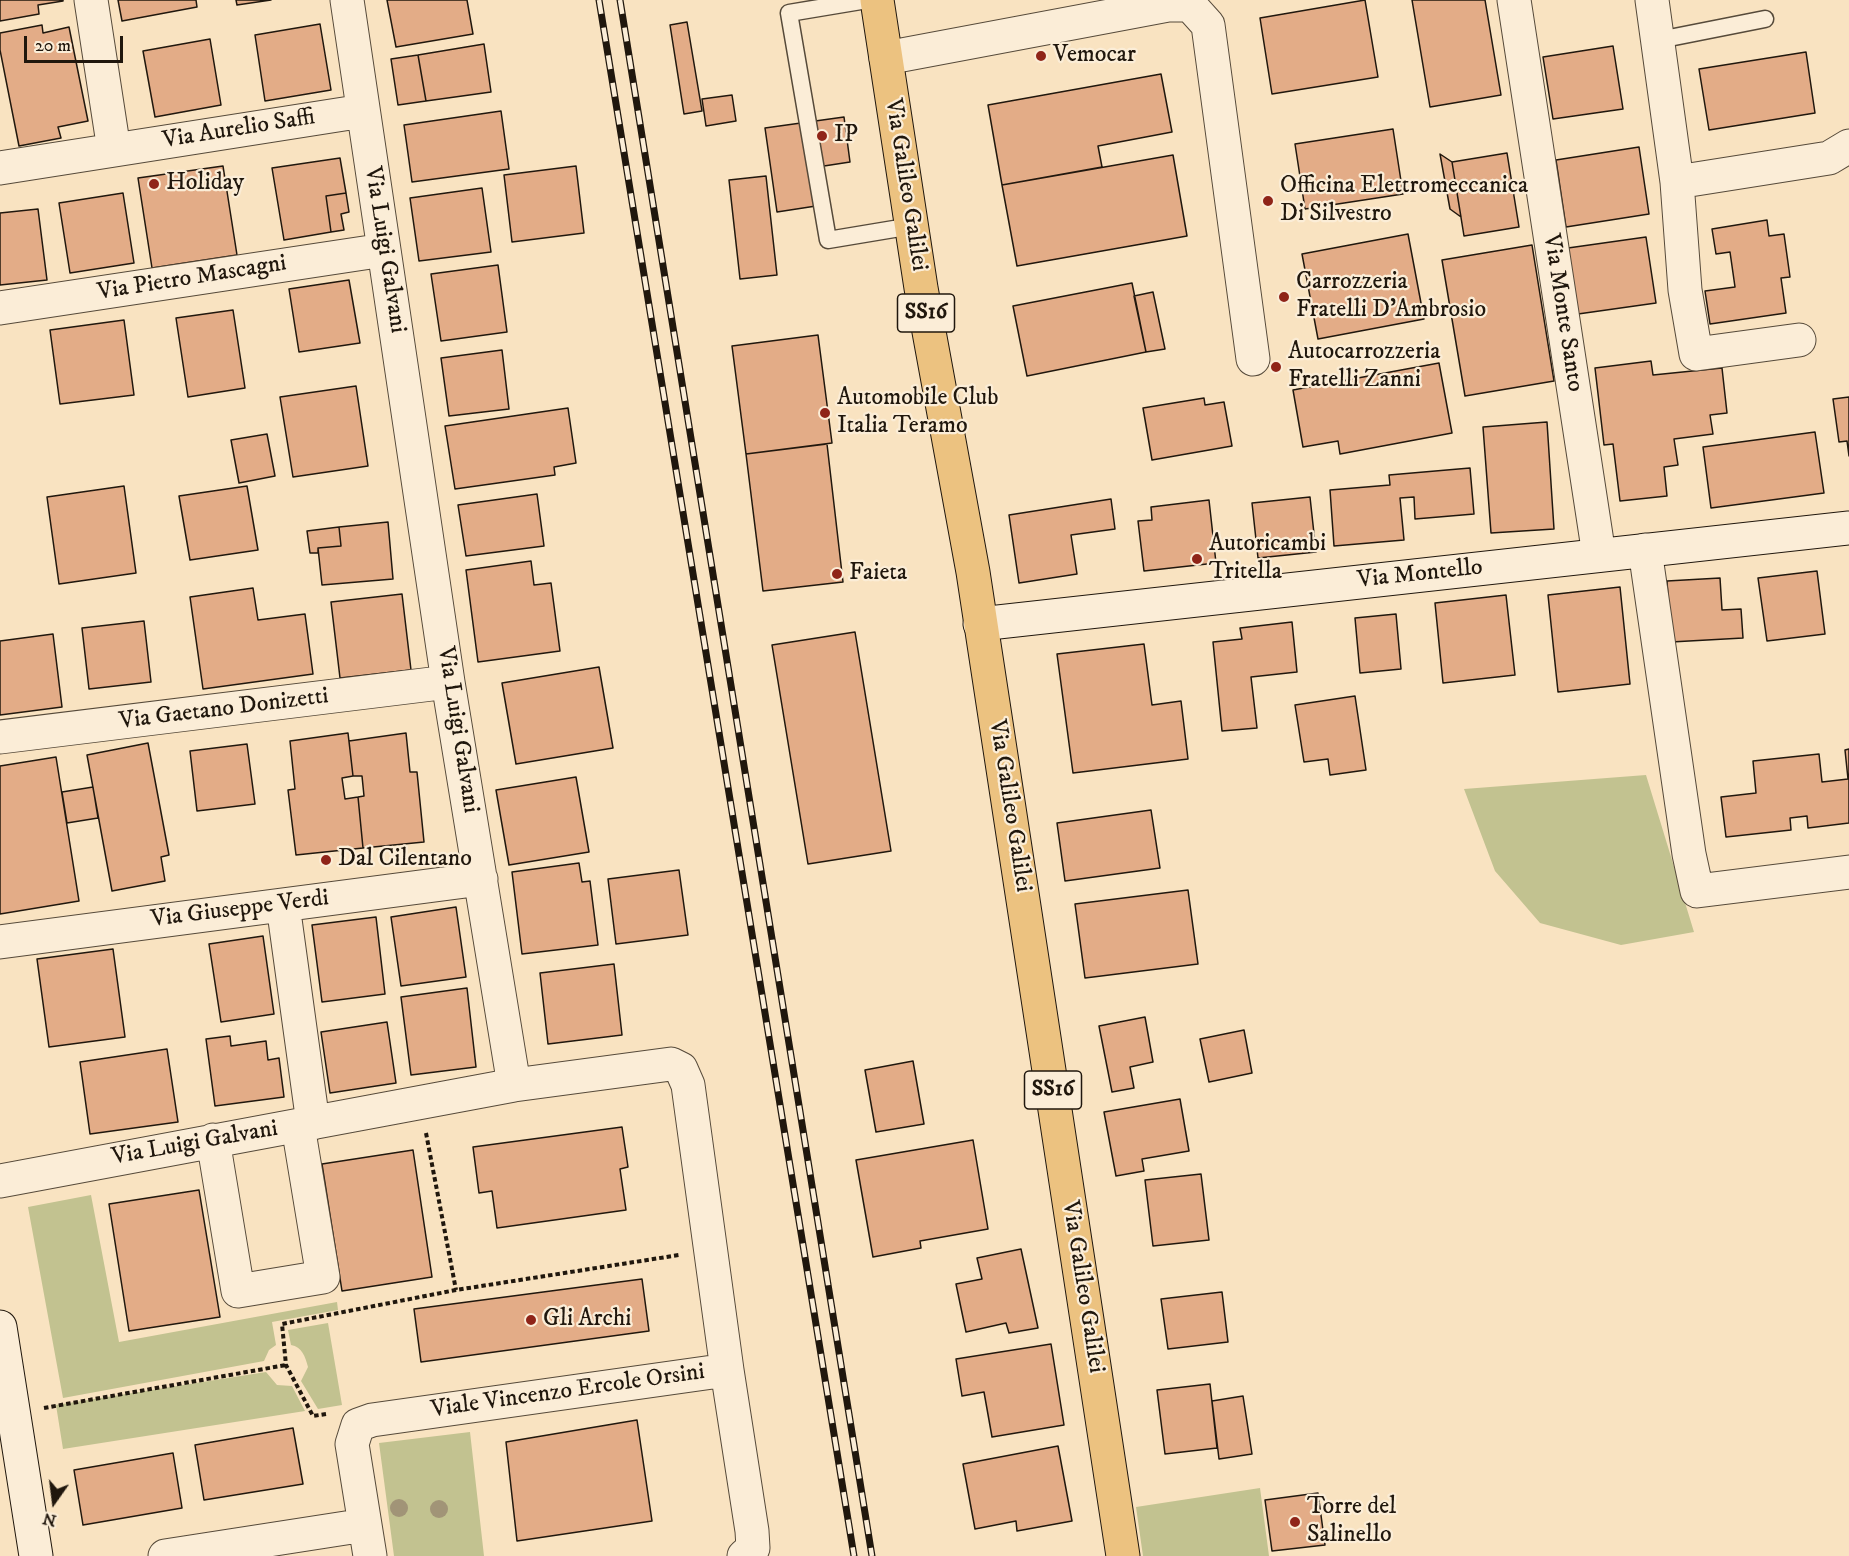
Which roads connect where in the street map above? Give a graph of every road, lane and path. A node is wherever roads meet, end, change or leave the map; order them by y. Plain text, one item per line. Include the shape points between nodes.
1 (91, 0) edge
2 (347, 0) edge
3 (867, 0) edge
4 (877, 0) edge
5 (1514, 0) edge
6 (1652, 0) edge
7 (1765, 20) dead end
8 (1659, 40) junction
9 (886, 58) junction
10 (363, 111) junction
11 (1849, 146) edge
12 (114, 150) junction
13 (0, 168) edge
14 (1677, 182) junction
15 (912, 226) junction
16 (384, 250) junction
17 (0, 308) edge
18 (1799, 340) dead end
19 (1253, 359) dead end
20 (1849, 528) edge
21 (1645, 550) junction
22 (1599, 555) junction
23 (980, 624) junction
24 (448, 682) junction
25 (0, 737) edge
26 (1849, 872) edge
27 (480, 879) junction
28 (283, 905) junction
29 (0, 942) edge
30 (514, 1085) junction
31 (420, 1103) junction
32 (305, 1124) junction
33 (213, 1140) junction
34 (0, 1181) edge
35 (711, 1250) junction
36 (456, 1290) junction
37 (0, 1327) edge
38 (286, 1365) junction
39 (727, 1370) junction
40 (14, 1414) junction
41 (358, 1425) junction
42 (368, 1541) edge
43 (36, 1556) edge
44 (165, 1556) edge
45 (744, 1556) edge
46 (1123, 1556) edge

1 - 12 street
2 - 10 street, Via Luigi Galvani
3 - 15 lane via 789,13 828,240
4 - 9 main road, Via Galileo Galilei / SS16
5 - 22 street, Via Monte Santo
6 - 8 street
7 - 8 lane
8 - 14 street
9 - 15 main road, Via Galileo Galilei / SS16
9 - 19 street via 1168,5 1190,5 1208,25
10 - 12 street, Via Aurelio Saffi
10 - 16 street, Via Luigi Galvani
11 - 14 street via 1829,158
12 - 13 street, Via Aurelio Saffi
14 - 18 street via 1685,290 1696,354
15 - 23 main road, Via Galileo Galilei / SS16
16 - 17 street, Via Pietro Mascagni
16 - 24 street, Via Luigi Galvani
20 - 21 street, Via Montello
21 - 22 street, Via Montello
21 - 26 street via 1697,891
22 - 23 street, Via Montello
23 - 46 main road, Via Galileo Galilei / SS16
24 - 25 street, Via Gaetano Donizetti
24 - 27 street, Via Luigi Galvani
27 - 28 street, Via Giuseppe Verdi
27 - 30 street, Via Luigi Galvani
28 - 29 street, Via Giuseppe Verdi
28 - 32 street
30 - 31 street, Via Luigi Galvani
30 - 35 street via 657,1064 681,1069 688,1085
31 - 32 street, Via Luigi Galvani
31 - 36 path
32 - 33 street, Via Luigi Galvani
32 - 33 street via 323,1277 238,1291
33 - 34 street, Via Luigi Galvani
35 - 36 path
35 - 39 street
36 - 38 path via 282,1324
37 - 40 street
38 - 40 path
38 - 41 path via 313,1416 342,1412
39 - 41 street, Viale Vincenzo Ercole Orsini
39 - 45 street, Viale Vincenzo Ercole Orsini via 752,1531 753,1548
40 - 43 street
41 - 42 street via 352,1444
42 - 44 street

